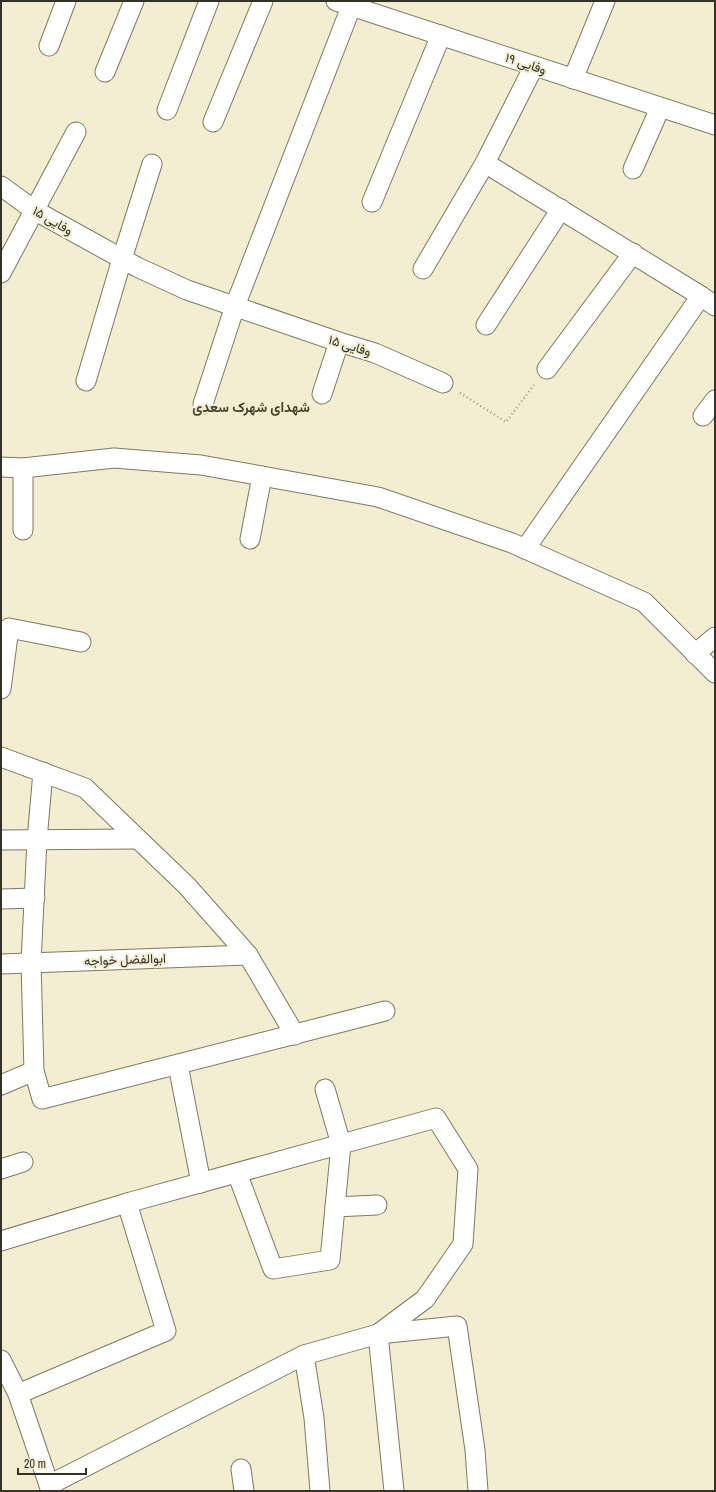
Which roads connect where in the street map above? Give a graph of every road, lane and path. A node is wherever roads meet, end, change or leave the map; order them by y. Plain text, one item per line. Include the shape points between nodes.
1 (66, 1) edge
2 (134, 1) edge
3 (209, 1) edge
4 (263, 1) edge
5 (605, 1) edge
6 (344, 4) edge
7 (441, 34) junction
8 (49, 46) dead end
9 (534, 66) junction
10 (105, 72) dead end
11 (573, 79) junction
12 (660, 108) junction
13 (167, 110) dead end
14 (213, 122) dead end
15 (715, 125) edge
16 (76, 132) dead end
17 (485, 163) junction
18 (152, 164) dead end
19 (633, 169) dead end
20 (1, 186) edge
21 (372, 202) dead end
22 (561, 209) junction
23 (34, 210) junction
24 (633, 253) junction
25 (122, 259) junction
26 (423, 269) dead end
27 (1, 273) edge
28 (708, 301) edge
29 (235, 306) junction
30 (486, 325) dead end
31 (339, 342) junction
32 (547, 369) joint
33 (86, 381) dead end
34 (443, 383) joint
35 (322, 394) dead end
36 (715, 400) edge
37 (203, 404) dead end
38 (703, 416) dead end
39 (1, 467) edge
40 (23, 468) junction
41 (262, 476) junction
42 (23, 530) dead end
43 (250, 539) dead end
44 (525, 549) junction
45 (715, 637) edge
46 (81, 642) dead end
47 (695, 654) junction
48 (715, 673) edge
49 (1, 689) edge
50 (1, 757) edge
51 (43, 772) junction
52 (138, 838) junction
53 (1, 840) edge
54 (37, 840) junction
55 (35, 898) junction
56 (1, 899) edge
57 (248, 955) junction
58 (31, 963) junction
59 (1, 964) edge
60 (385, 1011) dead end
61 (295, 1034) junction
62 (178, 1065) junction
63 (34, 1071) junction
64 (1, 1085) edge
65 (325, 1089) dead end
66 (341, 1144) junction
67 (22, 1162) dead end
68 (1, 1169) edge
69 (237, 1173) junction
70 (201, 1182) junction
71 (127, 1203) junction
72 (377, 1205) dead end
73 (335, 1207) junction
74 (1, 1241) edge
75 (378, 1334) junction
76 (304, 1355) junction
77 (1, 1360) edge
78 (18, 1394) junction
79 (241, 1469) dead end
80 (50, 1488) edge
81 (244, 1491) edge
82 (320, 1491) edge
83 (394, 1491) edge
84 (478, 1491) edge

1 - 8 street
2 - 10 street
3 - 13 street
4 - 14 street
5 - 11 street
6 - 7 street, وفایی ۱۹
6 - 29 street
7 - 9 street, وفایی ۱۹
7 - 21 street
9 - 11 street, وفایی ۱۹
9 - 17 street
11 - 12 street, وفایی ۱۹
12 - 15 street, وفایی ۱۹
12 - 19 street
16 - 23 street
17 - 22 street
17 - 26 street
18 - 25 street
20 - 23 street, وفایی ۱۵
22 - 24 street
22 - 30 street
23 - 25 street, وفایی ۱۵
23 - 27 street
24 - 28 street
24 - 32 street
25 - 29 street, وفایی ۱۵ via 187,290
25 - 33 street
28 - 44 street
29 - 31 street, وفایی ۱۵
29 - 37 street
31 - 34 street, وفایی ۱۵ via 375,353
31 - 35 street
32 - 34 path via 506,422
36 - 38 street
39 - 40 street
40 - 41 street via 114,458 201,465
40 - 42 street
41 - 43 street
41 - 44 street via 378,497
44 - 47 street via 644,602
45 - 47 street
46 - 49 street via 10,628
47 - 48 street
50 - 51 street
51 - 52 street via 85,788
51 - 54 street
52 - 54 street
52 - 57 street via 187,886
53 - 54 street
54 - 55 street
55 - 56 street
55 - 58 street
57 - 58 street, ابوالفضل خواجه
57 - 61 street
58 - 59 street, ابوالفضل خواجه
58 - 63 street
60 - 61 street
61 - 62 street
62 - 63 street via 42,1099
62 - 70 street
63 - 64 street
65 - 66 street
66 - 69 street
66 - 73 street
66 - 75 street via 436,1118 468,1169 464,1244 425,1299
67 - 68 street
69 - 70 street
69 - 73 street via 273,1268 330,1260
70 - 71 street
71 - 74 street
71 - 78 street via 166,1330
72 - 73 street
75 - 76 street
75 - 83 street
75 - 84 street via 457,1326 475,1450
76 - 80 street
76 - 82 street via 314,1418
77 - 78 street
78 - 80 street
79 - 81 street

